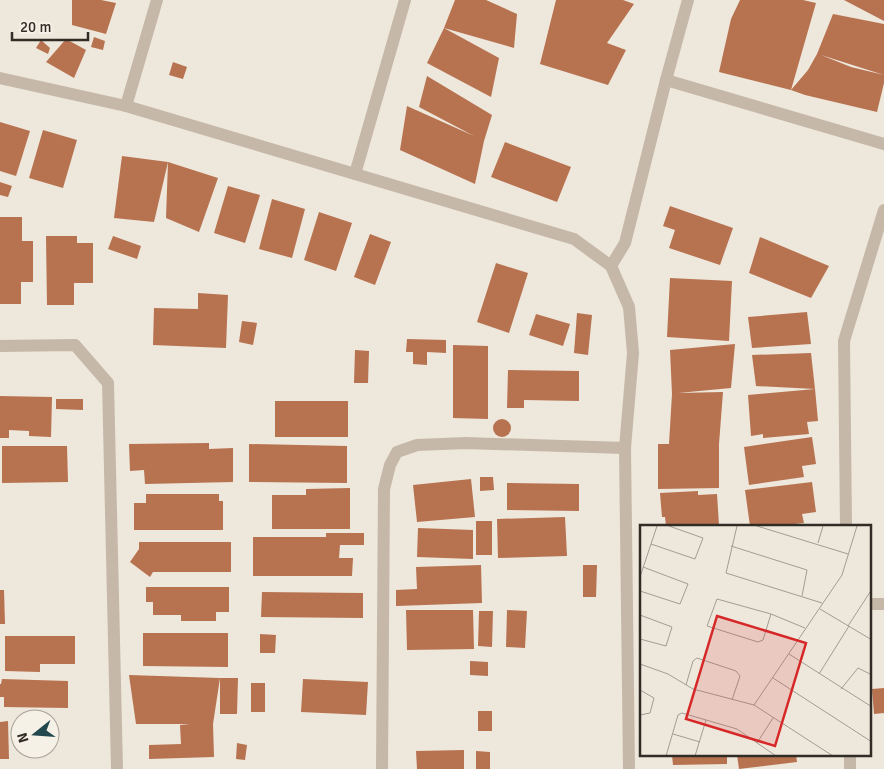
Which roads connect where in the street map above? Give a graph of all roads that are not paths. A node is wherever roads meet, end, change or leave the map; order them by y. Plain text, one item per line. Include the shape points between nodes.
1 (157, 0) edge
2 (405, 0) edge
3 (688, 0) edge
4 (0, 78) edge
5 (666, 80) junction
6 (126, 106) junction
7 (884, 144) edge
8 (356, 174) junction
9 (884, 210) edge
10 (611, 266) junction
11 (0, 346) edge
12 (625, 448) junction
13 (846, 525) edge
14 (850, 756) edge
15 (117, 769) edge
16 (382, 769) edge
17 (629, 769) edge
18 (850, 769) edge

1 - 6 street
2 - 8 street
3 - 5 street
4 - 6 street
5 - 7 street
5 - 10 street via 625,243
6 - 8 street
8 - 10 street via 574,239
9 - 13 street via 844,341
10 - 12 street via 629,307 633,353
11 - 15 street via 75,345 108,383
12 - 16 street via 466,443 416,445 397,452 384,489
12 - 17 street
14 - 18 street

